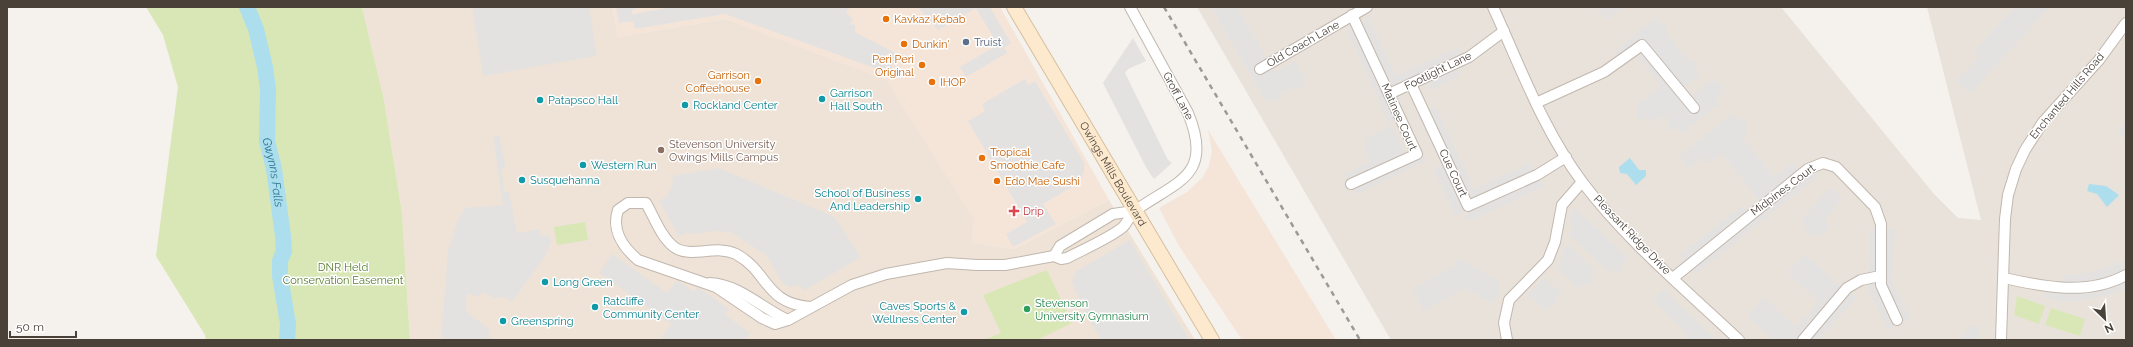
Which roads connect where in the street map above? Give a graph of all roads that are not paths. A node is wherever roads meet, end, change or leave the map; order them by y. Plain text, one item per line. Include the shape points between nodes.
1 (1014, 7) edge
2 (1130, 7) edge
3 (1367, 7) edge
4 (1493, 7) edge
5 (1352, 15) junction
6 (2126, 23) edge
7 (1504, 31) junction
8 (1260, 69) dead end
9 (1411, 84) junction
10 (1389, 94) junction
11 (1536, 103) junction
12 (1694, 108) dead end
13 (1566, 157) junction
14 (1582, 182) junction
15 (1351, 184) dead end
16 (1134, 211) junction
17 (1078, 235) junction
18 (1086, 248) junction
19 (1054, 256) junction
20 (2126, 275) edge
21 (1880, 276) junction
22 (1673, 278) junction
23 (2004, 278) junction
24 (810, 307) junction
25 (1898, 320) dead end
26 (1212, 340) edge
27 (1507, 340) edge
28 (1739, 340) edge
29 (1803, 340) edge
30 (2001, 340) edge

1 - 16 main road, Owings Mills Boulevard
2 - 16 street, Groff Lane via 1188,113 1195,132 1196,146 1193,167 1185,178
3 - 5 street, Old Coach Lane
4 - 7 street, Pleasant Ridge Drive
5 - 8 street, Old Coach Lane
5 - 10 street, Matinee Court
6 - 23 street, Enchanted Hills Road via 2099,60 2043,122 2025,150 2008,195
7 - 9 street, Footlight Lane via 1469,57
7 - 11 street, Pleasant Ridge Drive
9 - 10 street, Footlight Lane
9 - 13 street, Cue Court via 1468,206 1537,175
10 - 15 street, Matinee Court via 1417,154
11 - 12 street via 1604,72 1642,45
11 - 13 street, Pleasant Ridge Drive
13 - 14 street, Pleasant Ridge Drive
14 - 22 street, Pleasant Ridge Drive via 1625,231
14 - 27 street via 1562,205 1555,242 1548,260 1510,300 1505,311 1504,323
16 - 17 street via 1113,214
16 - 18 street via 1122,227
16 - 26 main road, Owings Mills Boulevard
17 - 18 street
17 - 19 street via 1060,246
18 - 19 street via 1067,258
19 - 24 street via 1005,265 947,263 886,274 852,285
20 - 23 street via 2101,283 2068,288 2044,287
21 - 22 street, Midpines Court via 1881,224 1875,207 1836,167 1823,163 1808,168
21 - 25 street, Midpines Court via 1881,285
21 - 29 street via 1861,280 1847,288
22 - 28 street, Pleasant Ridge Drive
23 - 30 street, Enchanted Hills Road
24 - 24 street via 797,306 776,295 749,264 730,251 687,251 674,247 646,203 628,203 618,210 618,234 629,252 638,260 726,293 771,323 781,323

